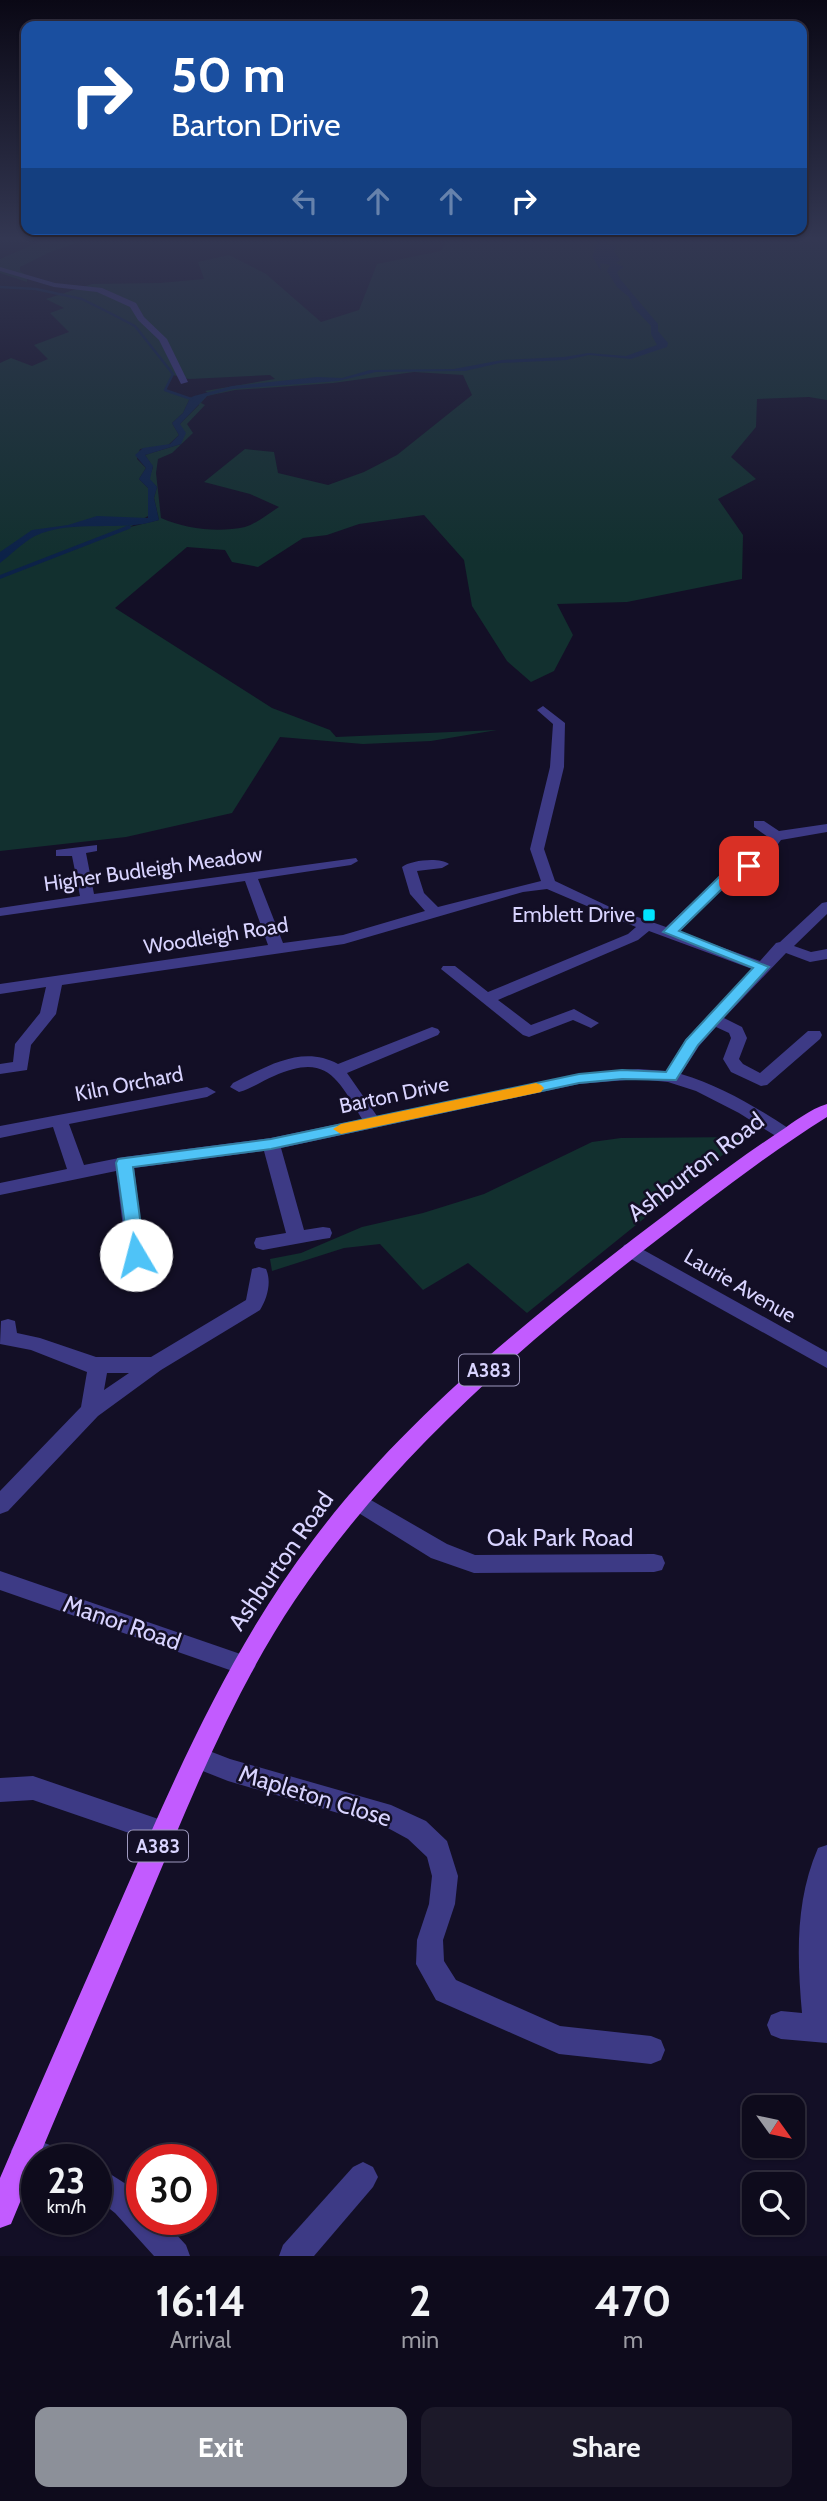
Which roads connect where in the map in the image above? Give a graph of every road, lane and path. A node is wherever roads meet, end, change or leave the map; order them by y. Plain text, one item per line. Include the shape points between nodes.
1 (166, 344) edge
2 (184, 382) dead end
3 (543, 710) dead end
4 (759, 824) dead end
5 (827, 828) edge
6 (776, 836) junction
7 (61, 852) dead end
8 (351, 861) dead end
9 (442, 864) dead end
10 (393, 865) dead end
11 (409, 867) junction
12 (250, 876) junction
13 (549, 884) junction
14 (88, 899) junction
15 (827, 906) edge
16 (0, 912) edge
17 (435, 913) junction
18 (648, 925) junction
19 (670, 932) junction
20 (781, 946) junction
21 (277, 948) junction
22 (827, 954) edge
23 (762, 967) junction
24 (449, 969) dead end
25 (55, 982) junction
26 (0, 989) edge
27 (486, 999) junction
28 (713, 1019) junction
29 (590, 1023) dead end
30 (432, 1032) dead end
31 (814, 1035) dead end
32 (0, 1069) edge
33 (336, 1071) junction
34 (671, 1077) junction
35 (235, 1089) dead end
36 (207, 1092) dead end
37 (827, 1109) edge
38 (59, 1121) junction
39 (373, 1123) junction
40 (0, 1132) edge
41 (785, 1134) junction
42 (271, 1144) junction
43 (124, 1163) junction
44 (77, 1171) junction
45 (0, 1189) edge
46 (323, 1233) dead end
47 (296, 1236) junction
48 (263, 1243) dead end
49 (631, 1250) junction
50 (161, 1251) dead end
51 (136, 1255) junction
52 (114, 1260) dead end
53 (259, 1274) dead end
54 (8, 1326) dead end
55 (827, 1361) edge
56 (154, 1365) junction
57 (95, 1366) junction
58 (91, 1410) junction
59 (357, 1501) junction
60 (0, 1505) edge
61 (654, 1563) dead end
62 (0, 1580) edge
63 (244, 1665) junction
64 (199, 1758) junction
65 (0, 1790) edge
66 (164, 1833) junction
67 (827, 1857) edge
68 (781, 2025) dead end
69 (822, 2028) edge
70 (651, 2050) dead end
71 (44, 2144) edge
72 (363, 2177) dead end
73 (21, 2183) edge
74 (112, 2192) edge
75 (0, 2213) edge
76 (176, 2256) edge
77 (294, 2256) edge

1 - 2 street
3 - 13 street via 559,723 557,767 537,849
4 - 6 street
5 - 6 street
6 - 19 street via 758,860 725,879
7 - 14 street via 85,849
8 - 12 street, Higher Budleigh Meadow via 314,872
9 - 11 street
10 - 11 street
11 - 17 street via 417,894
12 - 14 street, Higher Budleigh Meadow
12 - 21 street
13 - 17 street, Woodleigh Road
13 - 18 street
14 - 16 street, Higher Budleigh Meadow
15 - 20 street
17 - 21 street, Woodleigh Road via 344,939
18 - 19 street
18 - 27 street via 633,937
19 - 23 street
20 - 22 street via 810,957
20 - 23 street
21 - 25 street, Woodleigh Road
23 - 28 street
24 - 27 street
25 - 26 street, Woodleigh Road
25 - 32 street via 48,1014 23,1044 20,1066
27 - 29 street via 529,1032 574,1014
28 - 31 street via 736,1030 739,1038 731,1059 737,1069 761,1080
28 - 34 street
30 - 33 street
33 - 35 street via 321,1061 299,1059
33 - 39 street via 356,1093
34 - 39 street, Barton Drive via 579,1079
34 - 41 street, Barton Drive via 729,1100
36 - 38 street, Kiln Orchard
37 - 41 main road, Ashburton Road / A383
38 - 40 street, Kiln Orchard
38 - 44 street, Kiln Orchard
39 - 42 street, Barton Drive
41 - 49 main road, Ashburton Road / A383
42 - 43 street, Barton Drive
42 - 47 street
43 - 44 street, Barton Drive
43 - 51 street
44 - 45 street, Barton Drive
46 - 47 street
47 - 48 street
49 - 55 street, Laurie Avenue
49 - 59 main road, Ashburton Road / A383 via 503,1357
50 - 51 street
51 - 52 street
53 - 56 street via 253,1305
54 - 57 street via 7,1339 33,1343
56 - 57 street
56 - 58 street
57 - 58 street
58 - 60 street
59 - 61 street, Oak Park Road via 439,1550 474,1564
59 - 63 main road, Ashburton Road / A383 via 314,1554
62 - 63 street, Manor Road
63 - 64 main road, Ashburton Road / A383
64 - 66 main road, Ashburton Road / A383
64 - 70 street, Mapleton Close via 391,1817 417,1830 438,1850 445,1876 442,1905 430,1940 430,1964 446,1990 559,2040
65 - 66 street via 33,1788
66 - 71 main road, Ashburton Road / A383
67 - 69 street via 814,1911 813,1979
68 - 69 street
72 - 77 street
73 - 75 main road, Ashburton Road / A383
74 - 76 street

